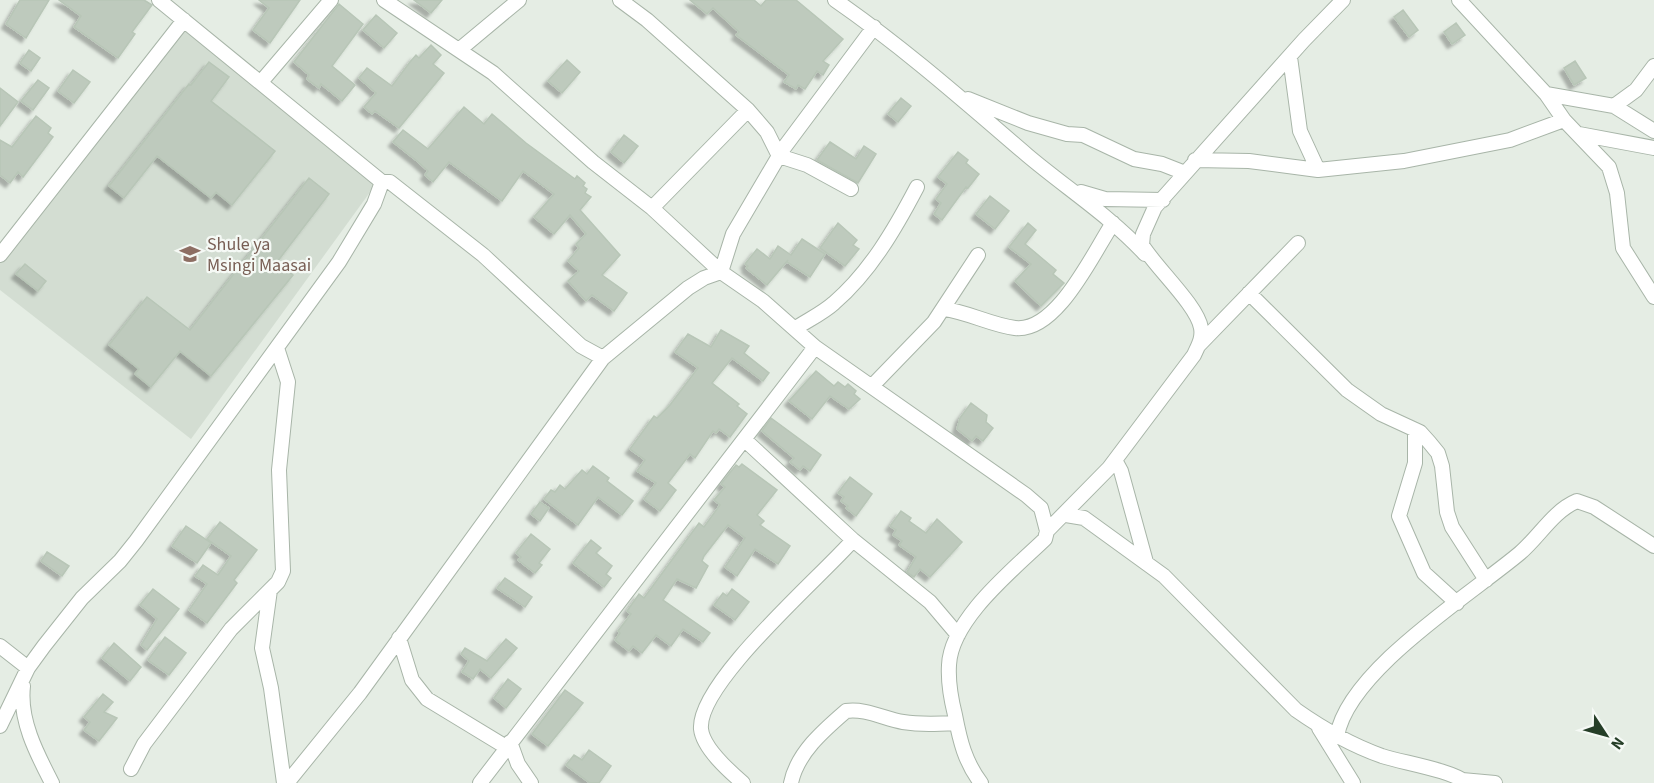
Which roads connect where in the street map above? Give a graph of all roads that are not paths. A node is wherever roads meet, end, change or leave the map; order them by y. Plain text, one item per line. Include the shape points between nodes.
1 (331, 0) edge
2 (384, 0) edge
3 (519, 0) edge
4 (620, 0) edge
5 (836, 0) edge
6 (1343, 0) edge
7 (1459, 0) edge
8 (169, 3) edge
9 (184, 20) junction
10 (874, 27) junction
11 (459, 50) junction
12 (1290, 57) junction
13 (1654, 66) edge
14 (261, 82) junction
15 (1545, 94) junction
16 (960, 97) junction
17 (1614, 106) junction
18 (748, 110) junction
19 (1564, 120) junction
20 (1654, 131) edge
21 (1579, 134) junction
22 (1654, 148) edge
23 (778, 156) junction
24 (1195, 160) junction
25 (1318, 170) junction
26 (1185, 173) junction
27 (382, 182) junction
28 (1065, 186) junction
29 (917, 187) dead end
30 (851, 189) dead end
31 (1163, 200) junction
32 (652, 208) junction
33 (1113, 223) junction
34 (1298, 243) dead end
35 (0, 255) edge
36 (978, 255) dead end
37 (1152, 262) junction
38 (721, 272) junction
39 (1249, 293) junction
40 (1654, 297) edge
41 (944, 309) junction
42 (796, 328) junction
43 (1199, 345) junction
44 (815, 347) junction
45 (277, 348) junction
46 (603, 358) junction
47 (873, 385) junction
48 (1415, 430) junction
49 (746, 441) junction
50 (1115, 460) junction
51 (1065, 515) junction
52 (1047, 531) junction
53 (853, 540) junction
54 (1654, 546) edge
55 (1146, 562) junction
56 (1486, 580) junction
57 (270, 590) junction
58 (1457, 603) junction
59 (958, 635) junction
60 (399, 638) junction
61 (0, 646) edge
62 (26, 674) junction
63 (956, 723) junction
64 (0, 726) edge
65 (1318, 726) junction
66 (1337, 736) junction
67 (508, 744) junction
68 (131, 770) dead end
69 (1464, 781) edge
70 (52, 783) edge
71 (285, 783) edge
72 (480, 783) edge
73 (531, 783) edge
74 (743, 783) edge
75 (791, 783) edge
76 (981, 783) edge
77 (1353, 783) edge
78 (1495, 783) edge

1 - 14 street
2 - 11 street
3 - 11 street
4 - 18 street
5 - 10 street
6 - 12 street
7 - 15 street
8 - 9 street
9 - 14 street
9 - 35 street
10 - 16 street
10 - 23 street
11 - 32 street via 493,73 593,162
12 - 24 street
12 - 25 street via 1300,131
13 - 17 street via 1636,90
14 - 27 street
15 - 17 street
15 - 19 street
16 - 26 street via 1019,120 1083,135 1134,159
16 - 28 street
17 - 20 street
18 - 23 street via 767,132
18 - 32 street
19 - 21 street
19 - 25 street via 1477,148
21 - 22 street
21 - 40 street via 1602,158 1614,178 1623,248
23 - 30 street via 807,165
23 - 38 street via 732,234
24 - 25 street via 1249,161
24 - 26 street
26 - 31 street
27 - 45 street via 354,238
27 - 46 street via 390,182 483,255 581,346
28 - 31 street via 1105,199
28 - 33 street
29 - 42 street via 898,222 856,281 833,304
31 - 37 street via 1155,207 1143,234 1142,245
32 - 38 street
33 - 37 street
33 - 41 street via 1074,288 1040,324 1012,328
34 - 39 street
36 - 41 street
37 - 43 street via 1197,314 1202,329
38 - 42 street
38 - 46 street via 688,288
39 - 43 street
39 - 48 street via 1347,390 1381,414
41 - 47 street
42 - 44 street
43 - 50 street
44 - 47 street
44 - 49 street
45 - 57 street via 288,382 279,470 279,526 284,555 283,571
45 - 62 street via 136,541 82,598
46 - 60 street
47 - 52 street via 1026,495 1041,508
48 - 56 street via 1438,453 1452,527
48 - 58 street via 1415,463 1399,516 1424,573
49 - 53 street
49 - 67 street
50 - 51 street
50 - 55 street
51 - 52 street
51 - 55 street via 1084,518
52 - 59 street via 1045,539 995,587
53 - 59 street via 914,588
53 - 74 street via 782,611 709,701 701,729 705,740
54 - 56 street via 1594,507 1577,501 1563,508 1522,552
55 - 65 street via 1296,710
56 - 58 street
57 - 68 street via 231,629 144,744
57 - 71 street via 262,648
58 - 66 street via 1398,651 1352,699 1339,723
59 - 63 street via 949,665
60 - 67 street via 412,680 427,699
60 - 71 street via 347,710
61 - 62 street
62 - 64 street
62 - 70 street via 24,712 34,746
63 - 75 street via 921,724 846,711 804,755
63 - 76 street via 963,752
65 - 66 street
65 - 77 street
66 - 69 street via 1382,756
67 - 72 street
67 - 73 street
69 - 78 street

